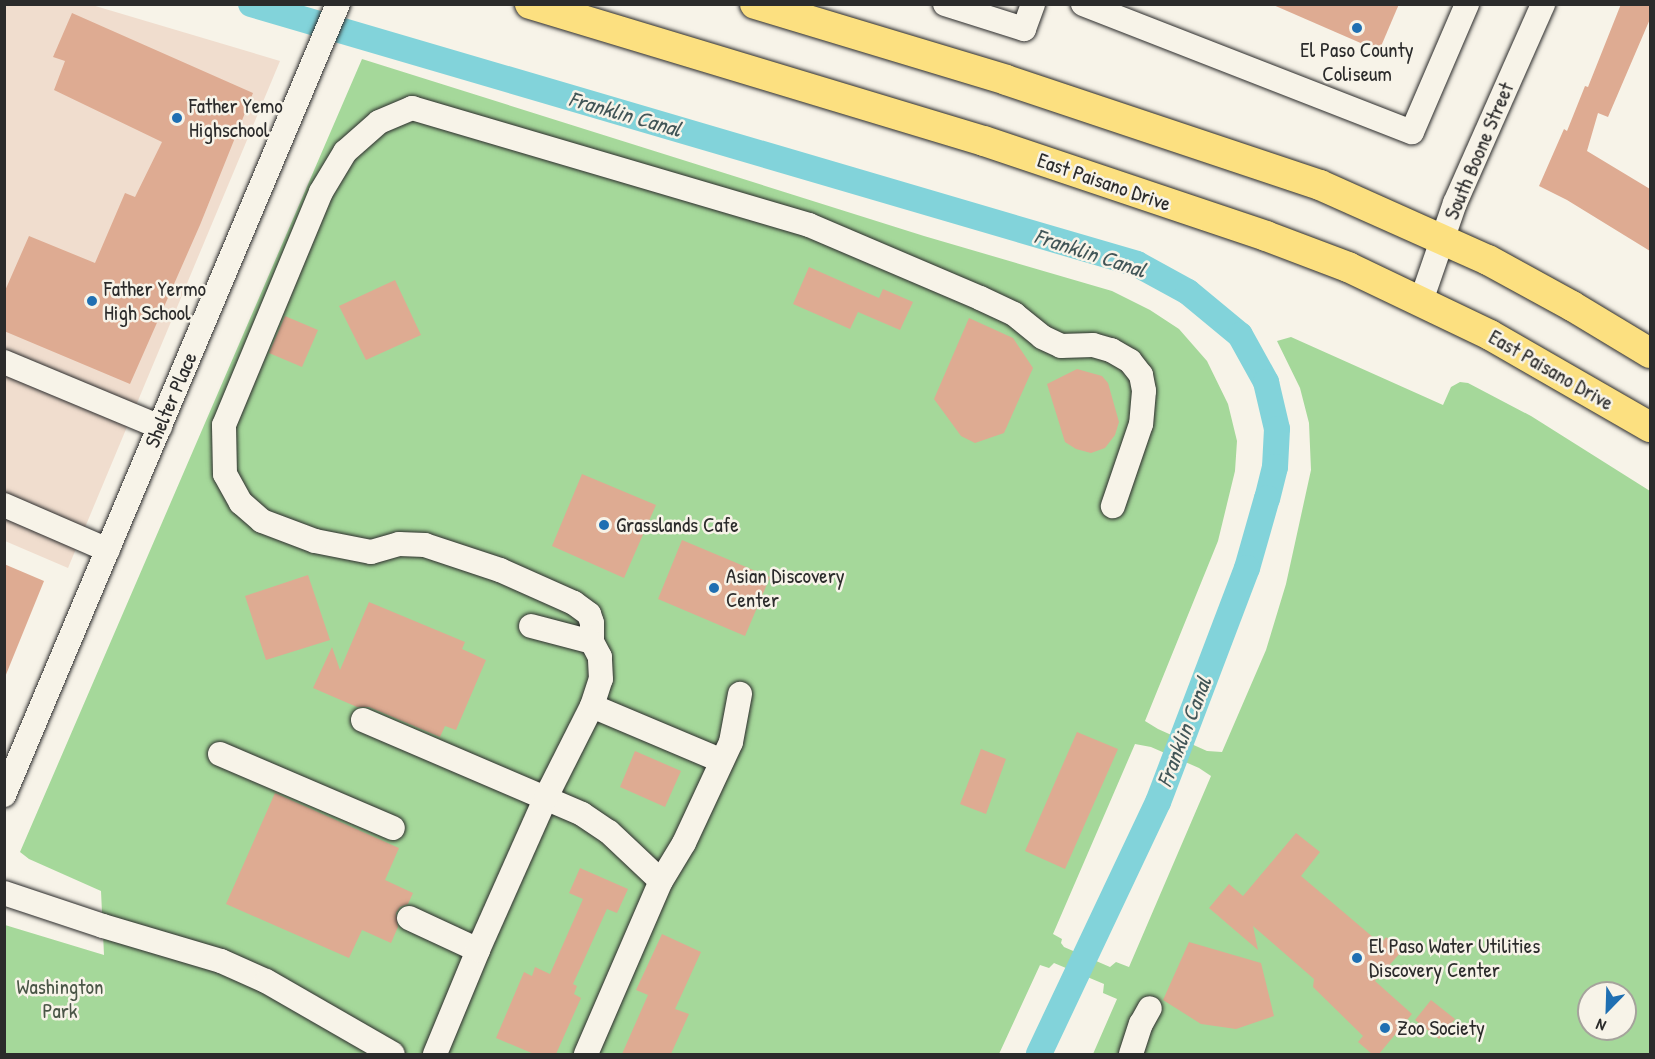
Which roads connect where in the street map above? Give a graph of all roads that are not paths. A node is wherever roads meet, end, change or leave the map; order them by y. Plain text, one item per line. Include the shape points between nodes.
1 (338, 4) edge
2 (530, 4) edge
3 (755, 4) edge
4 (945, 4) edge
5 (1033, 4) edge
6 (1083, 4) edge
7 (1467, 4) edge
8 (1543, 4) edge
9 (1442, 238) junction
10 (1421, 301) junction
11 (1650, 353) edge
12 (4, 363) edge
13 (160, 427) junction
14 (1650, 428) edge
15 (4, 505) edge
16 (1113, 506) dead end
17 (108, 550) junction
18 (531, 626) dead end
19 (592, 642) junction
20 (740, 694) dead end
21 (592, 706) junction
22 (363, 720) dead end
23 (220, 754) dead end
24 (722, 761) junction
25 (4, 795) edge
26 (546, 797) junction
27 (393, 828) dead end
28 (661, 882) junction
29 (4, 893) edge
30 (409, 918) dead end
31 (478, 950) junction
32 (1150, 1008) dead end
33 (393, 1054) edge
34 (435, 1054) edge
35 (586, 1054) edge
36 (1131, 1054) edge

1 - 13 street, Shelter Place
2 - 10 main road, East Paisano Drive via 1030,156 1266,236 1348,267
3 - 9 main road via 1247,158
4 - 5 street via 1024,29
6 - 7 street via 1412,132
8 - 9 street, South Boone Street
9 - 10 street, South Boone Street
9 - 11 main road via 1572,306
10 - 14 main road, East Paisano Drive via 1490,335
12 - 13 street
13 - 17 street, Shelter Place
15 - 17 street
16 - 19 street via 1141,424 1144,391 1141,375 1130,361 1093,345 1061,346 1042,337 1014,314 809,225 412,108 380,122 345,152 321,192 224,425 225,474 241,503 262,521 315,541 371,552 399,544 425,544 500,570 574,603 589,614
17 - 25 street, Shelter Place
18 - 19 street
19 - 21 street via 600,657 601,679
20 - 24 street via 731,742
21 - 24 street
21 - 26 street
22 - 26 street
23 - 27 street
24 - 28 street
26 - 28 street via 609,832
26 - 31 street
28 - 35 street
29 - 33 street via 221,961 266,981
30 - 31 street
31 - 34 street
32 - 36 street

